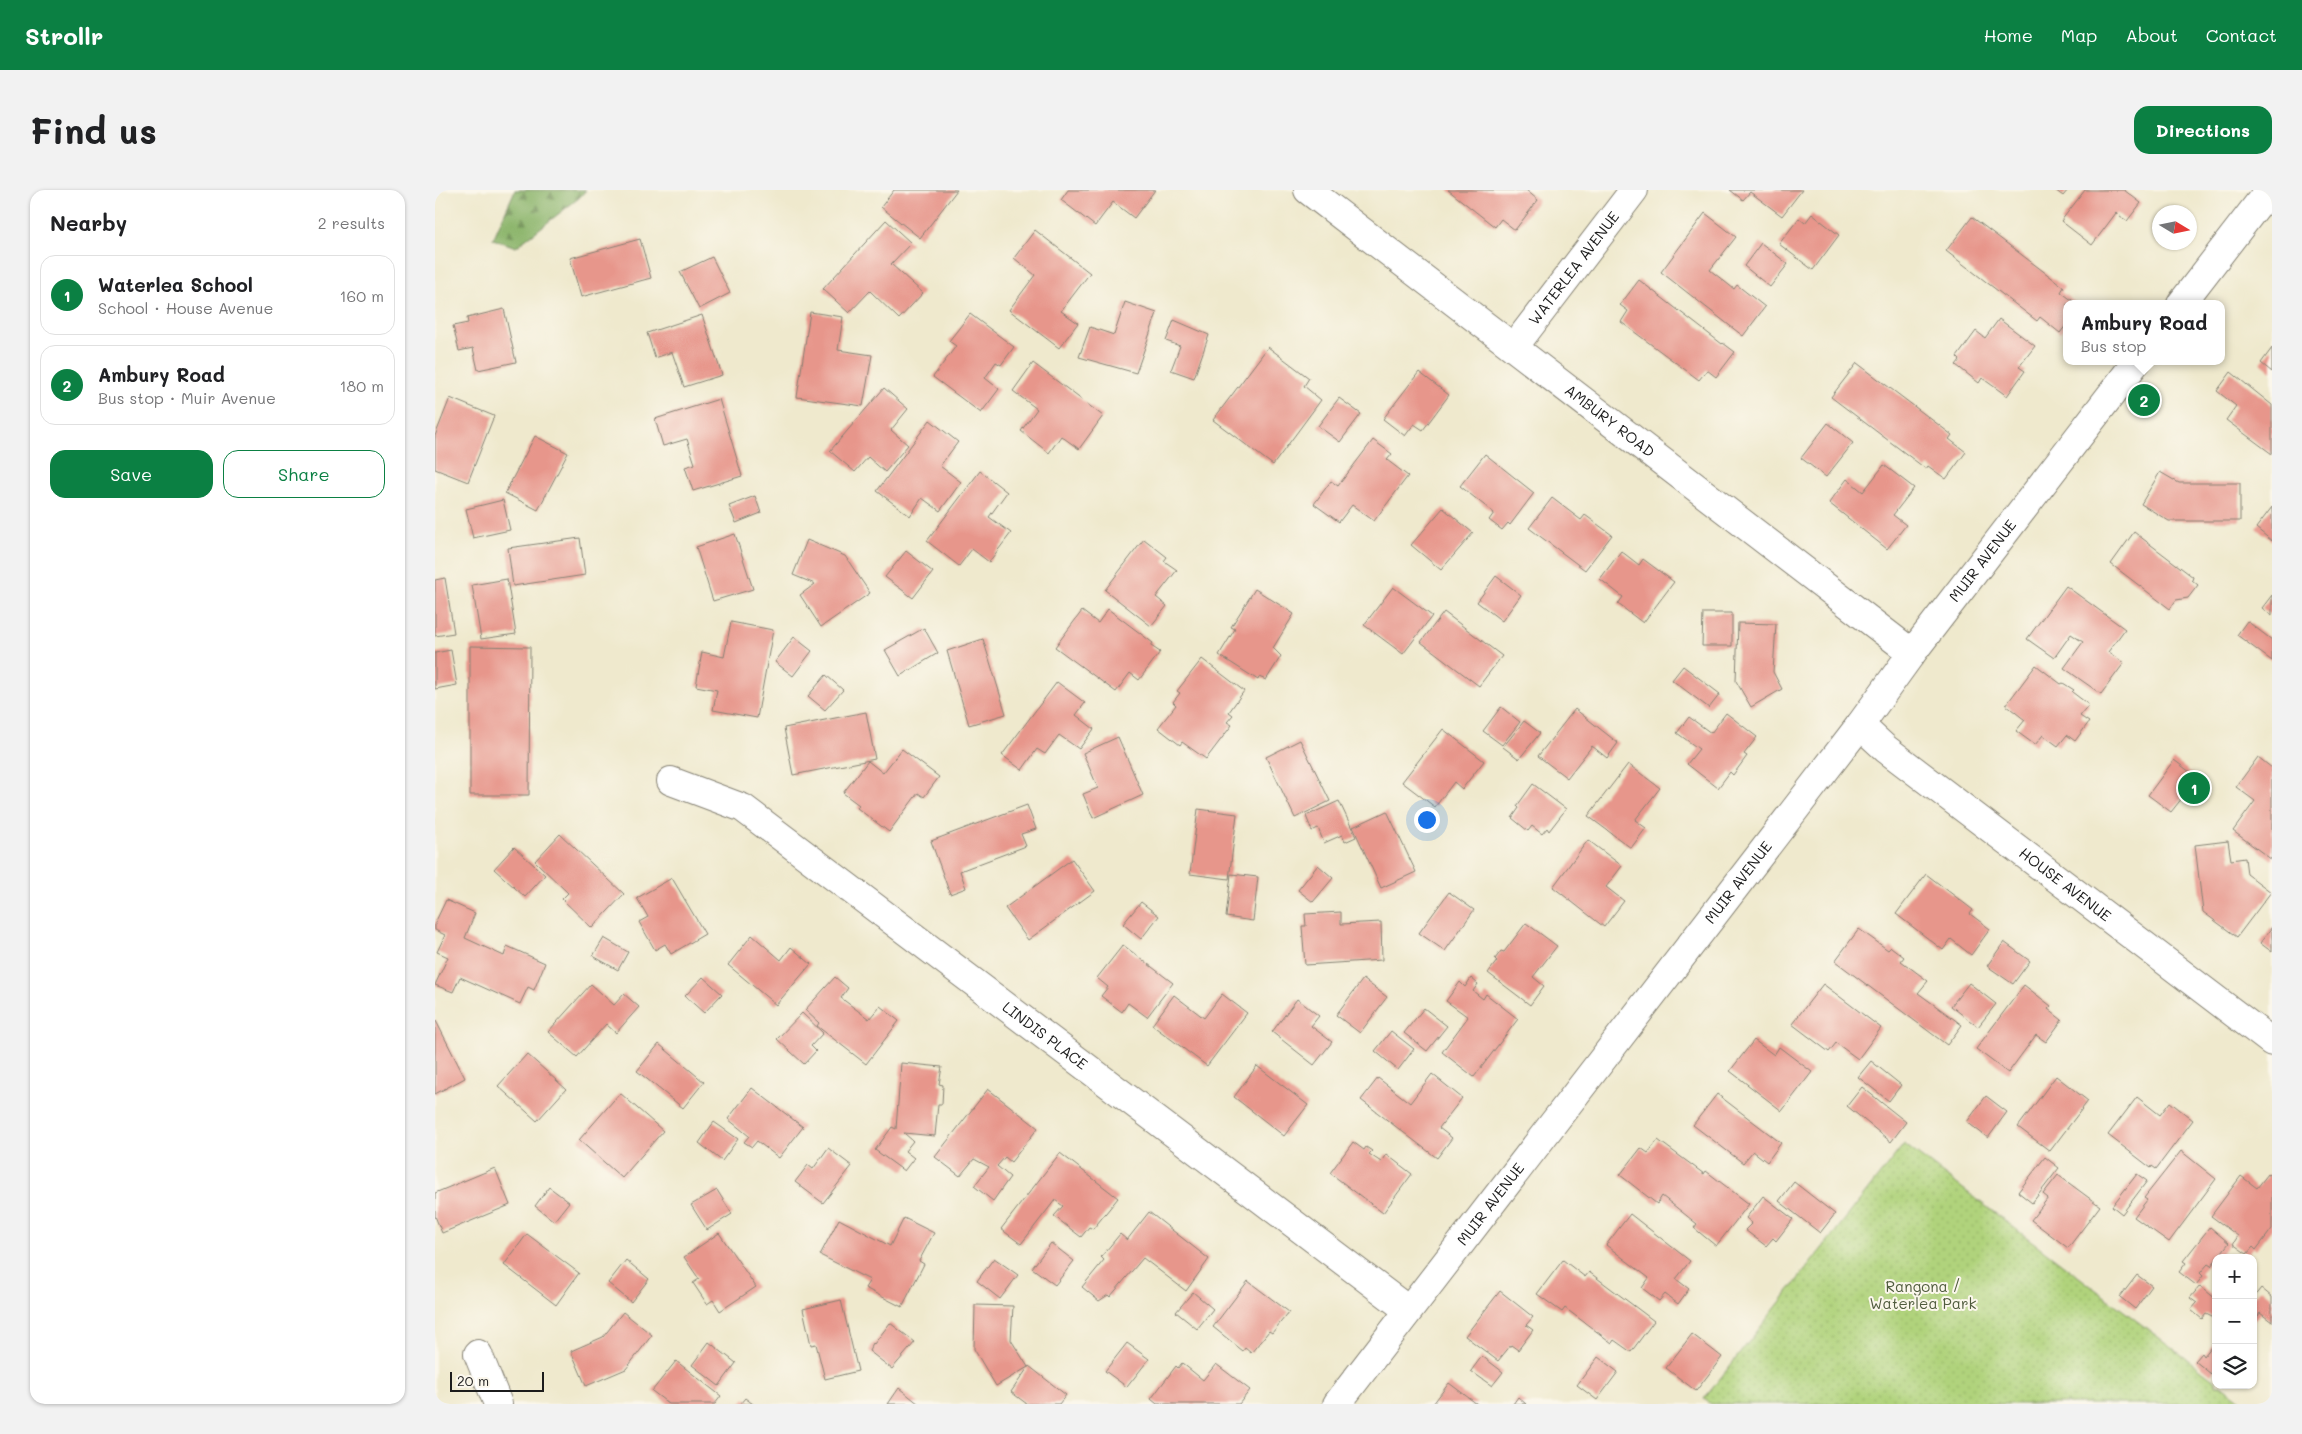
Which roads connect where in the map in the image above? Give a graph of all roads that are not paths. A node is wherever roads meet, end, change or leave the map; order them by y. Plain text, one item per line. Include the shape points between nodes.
1 (1307, 190) edge
2 (1634, 190) edge
3 (2269, 190) edge
4 (2184, 300) edge
5 (1514, 347) junction
6 (2134, 365) edge
7 (1912, 653) junction
8 (1860, 725) junction
9 (671, 781) dead end
10 (2272, 1042) edge
11 (1408, 1310) junction
12 (478, 1354) dead end
13 (498, 1404) edge
14 (1337, 1404) edge

1 - 5 street, AMBURY ROAD
2 - 5 street, WATERLEA AVENUE
3 - 4 street
5 - 7 street, AMBURY ROAD
6 - 7 street, MUIR AVENUE
7 - 8 street, MUIR AVENUE
8 - 10 street, HOUSE AVENUE via 1886,749
8 - 11 street, MUIR AVENUE
9 - 11 street, LINDIS PLACE via 743,808
11 - 14 street, MUIR AVENUE
12 - 13 street

